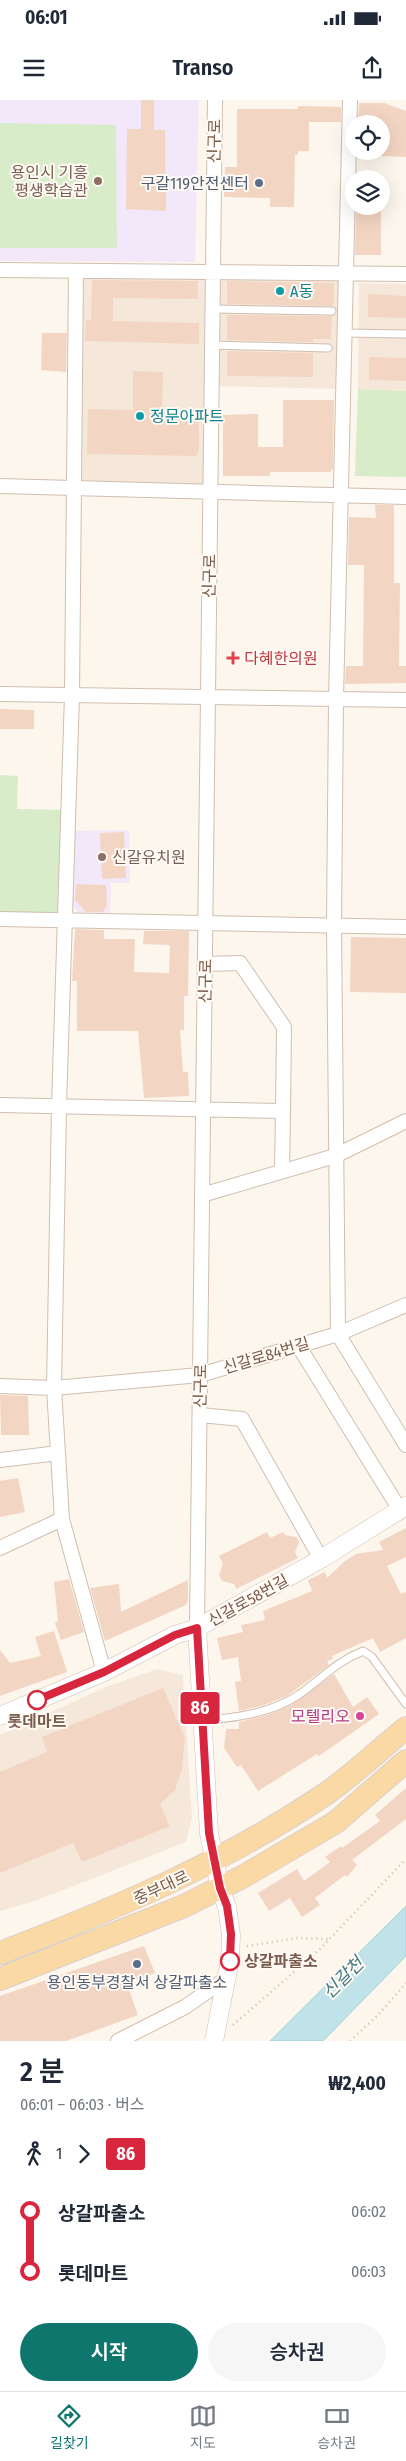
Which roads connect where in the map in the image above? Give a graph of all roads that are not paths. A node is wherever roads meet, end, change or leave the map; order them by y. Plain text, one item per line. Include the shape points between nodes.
1 (215, 100) edge
2 (350, 100) edge
3 (0, 270) edge
4 (76, 271) junction
5 (212, 271) junction
6 (346, 273) junction
7 (406, 274) edge
8 (212, 309) junction
9 (332, 311) dead end
10 (344, 333) junction
11 (406, 334) edge
12 (212, 345) junction
13 (328, 348) dead end
14 (0, 486) edge
15 (73, 489) junction
16 (210, 493) junction
17 (340, 496) junction
18 (406, 497) edge
19 (0, 694) edge
20 (72, 695) junction
21 (208, 697) junction
22 (336, 699) junction
23 (406, 700) edge
24 (0, 918) edge
25 (66, 920) junction
26 (205, 923) junction
27 (334, 925) junction
28 (406, 927) edge
29 (205, 964) junction
30 (0, 1105) edge
31 (59, 1106) junction
32 (203, 1108) junction
33 (283, 1111) junction
34 (406, 1121) edge
35 (335, 1156) junction
36 (282, 1171) junction
37 (202, 1195) junction
38 (406, 1305) edge
39 (338, 1334) junction
40 (298, 1345) junction
41 (200, 1374) junction
42 (0, 1386) edge
43 (54, 1388) junction
44 (200, 1415) junction
45 (406, 1445) edge
46 (58, 1453) junction
47 (0, 1460) edge
48 (403, 1508) edge
49 (62, 1520) junction
50 (0, 1548) edge
51 (321, 1559) junction
52 (197, 1628) junction
53 (104, 1672) junction
54 (406, 1704) edge
55 (0, 1716) edge
56 (201, 1720) junction
57 (406, 1728) edge
58 (406, 1761) edge
59 (213, 1862) junction
60 (220, 1888) junction
61 (0, 1953) edge
62 (0, 1978) edge
63 (227, 1978) junction
64 (118, 2041) edge
65 (214, 2041) edge

1 - 5 street, 신구로
2 - 6 street
3 - 4 street
4 - 5 street
4 - 15 street
5 - 6 street
5 - 8 street, 신구로
6 - 7 street
6 - 10 street
8 - 9 lane
8 - 12 street, 신구로
10 - 11 lane
10 - 17 street
12 - 13 lane
12 - 16 street, 신구로
14 - 15 street
15 - 16 street
15 - 20 street
16 - 17 street
16 - 21 street, 신구로
17 - 18 street
17 - 22 street
19 - 20 street
20 - 21 street
20 - 25 street
21 - 22 street
21 - 26 street, 신구로
22 - 23 street
22 - 27 street
24 - 25 street
25 - 26 street
25 - 31 street
26 - 27 street
26 - 29 street, 신구로
27 - 28 street
27 - 35 street
29 - 32 street, 신구로
29 - 33 street via 240,963 284,1027
30 - 31 street
31 - 32 street
31 - 43 street
32 - 33 street
32 - 37 street, 신구로
33 - 36 street
34 - 35 street
35 - 36 street
35 - 39 street
36 - 37 street
37 - 41 street, 신구로
38 - 39 street, 신갈로84번길
39 - 40 street, 신갈로84번길
39 - 45 street
40 - 41 street, 신갈로84번길
40 - 48 street
41 - 43 street, 신갈로84번길
41 - 44 street, 신구로
42 - 43 street, 신갈로84번길
43 - 46 street
44 - 51 street via 242,1419
44 - 52 street, 신구로
46 - 47 street
46 - 49 street
48 - 51 street, 신갈로58번길
49 - 50 street
49 - 53 street
51 - 52 street, 신갈로58번길
52 - 53 street, 신갈로58번길 via 175,1635
52 - 56 street, 신구로
53 - 55 street, 신갈로58번길
54 - 56 lane via 372,1657 363,1650 339,1663 299,1694 268,1710 234,1718
56 - 59 street, 신구로
57 - 59 main road, 중부대로 via 328,1792
58 - 60 main road, 중부대로 via 336,1822
59 - 60 street, 신구로
59 - 61 main road, 중부대로 via 104,1912
60 - 62 main road, 중부대로 via 184,1906
60 - 63 street, 신구로 via 227,1906 230,1949
63 - 64 street via 186,2007
63 - 65 street, 신구로, bridge

